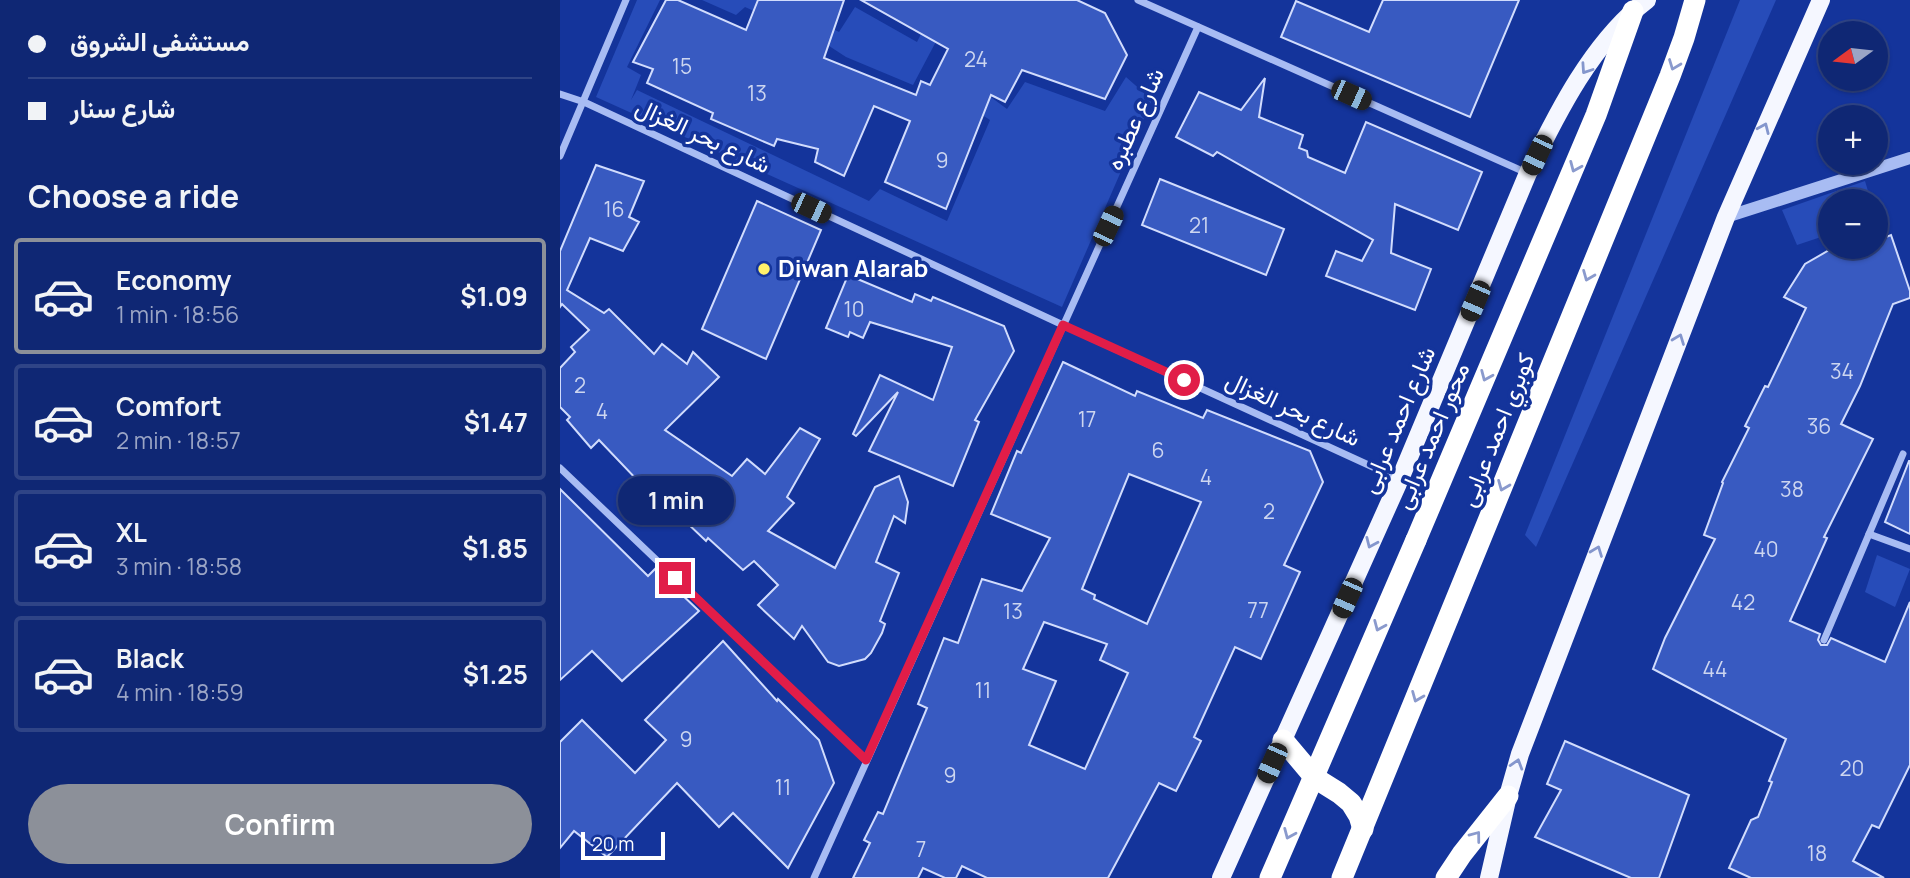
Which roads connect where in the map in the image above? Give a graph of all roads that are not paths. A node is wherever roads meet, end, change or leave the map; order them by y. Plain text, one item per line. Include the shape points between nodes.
1 (626, 0) edge
2 (1138, 0) edge
3 (1695, 0) edge
4 (1821, 0) edge
5 (1640, 6) edge
6 (1198, 27) junction
7 (560, 94) edge
8 (584, 102) junction
9 (560, 156) edge
10 (1910, 158) edge
11 (1528, 173) junction
12 (1726, 216) junction
13 (1063, 325) junction
14 (1903, 454) dead end
15 (560, 468) edge
16 (1400, 480) junction
17 (1869, 534) junction
18 (1910, 549) edge
19 (1824, 640) dead end
20 (1283, 740) junction
21 (866, 760) junction
22 (1508, 796) junction
23 (1363, 829) junction
24 (814, 878) edge
25 (1221, 878) edge
26 (1270, 878) edge
27 (1342, 878) edge
28 (1446, 878) edge
29 (1489, 878) edge

1 - 8 street
2 - 6 street
3 -> 23 highway, كوبري احمد عرابى via 1664,89
12 -> 4 main road
5 -> 11 main road, شارع احمد عرابى via 1586,69
5 -> 26 highway, محور احمد عرابى, bridge
6 - 11 street
6 - 13 street, شارع عطبره
7 - 8 street, شارع بحر الغزال
8 - 9 street
8 - 13 street, شارع بحر الغزال
10 - 12 street
11 - 16 main road, شارع احمد عرابى
22 -> 12 main road via 1520,754
13 - 16 street, شارع بحر الغزال
13 - 21 street, شارع عطبره
14 - 17 street
15 - 21 street
16 -> 20 main road, شارع احمد عرابى
17 - 18 street
17 - 19 street
20 - 23 highway via 1315,778 1351,803
20 - 25 main road, شارع احمد عرابى
21 - 24 street, شارع عطبره
28 -> 22 highway
22 - 29 main road
23 - 27 highway, كوبري احمد عرابى

